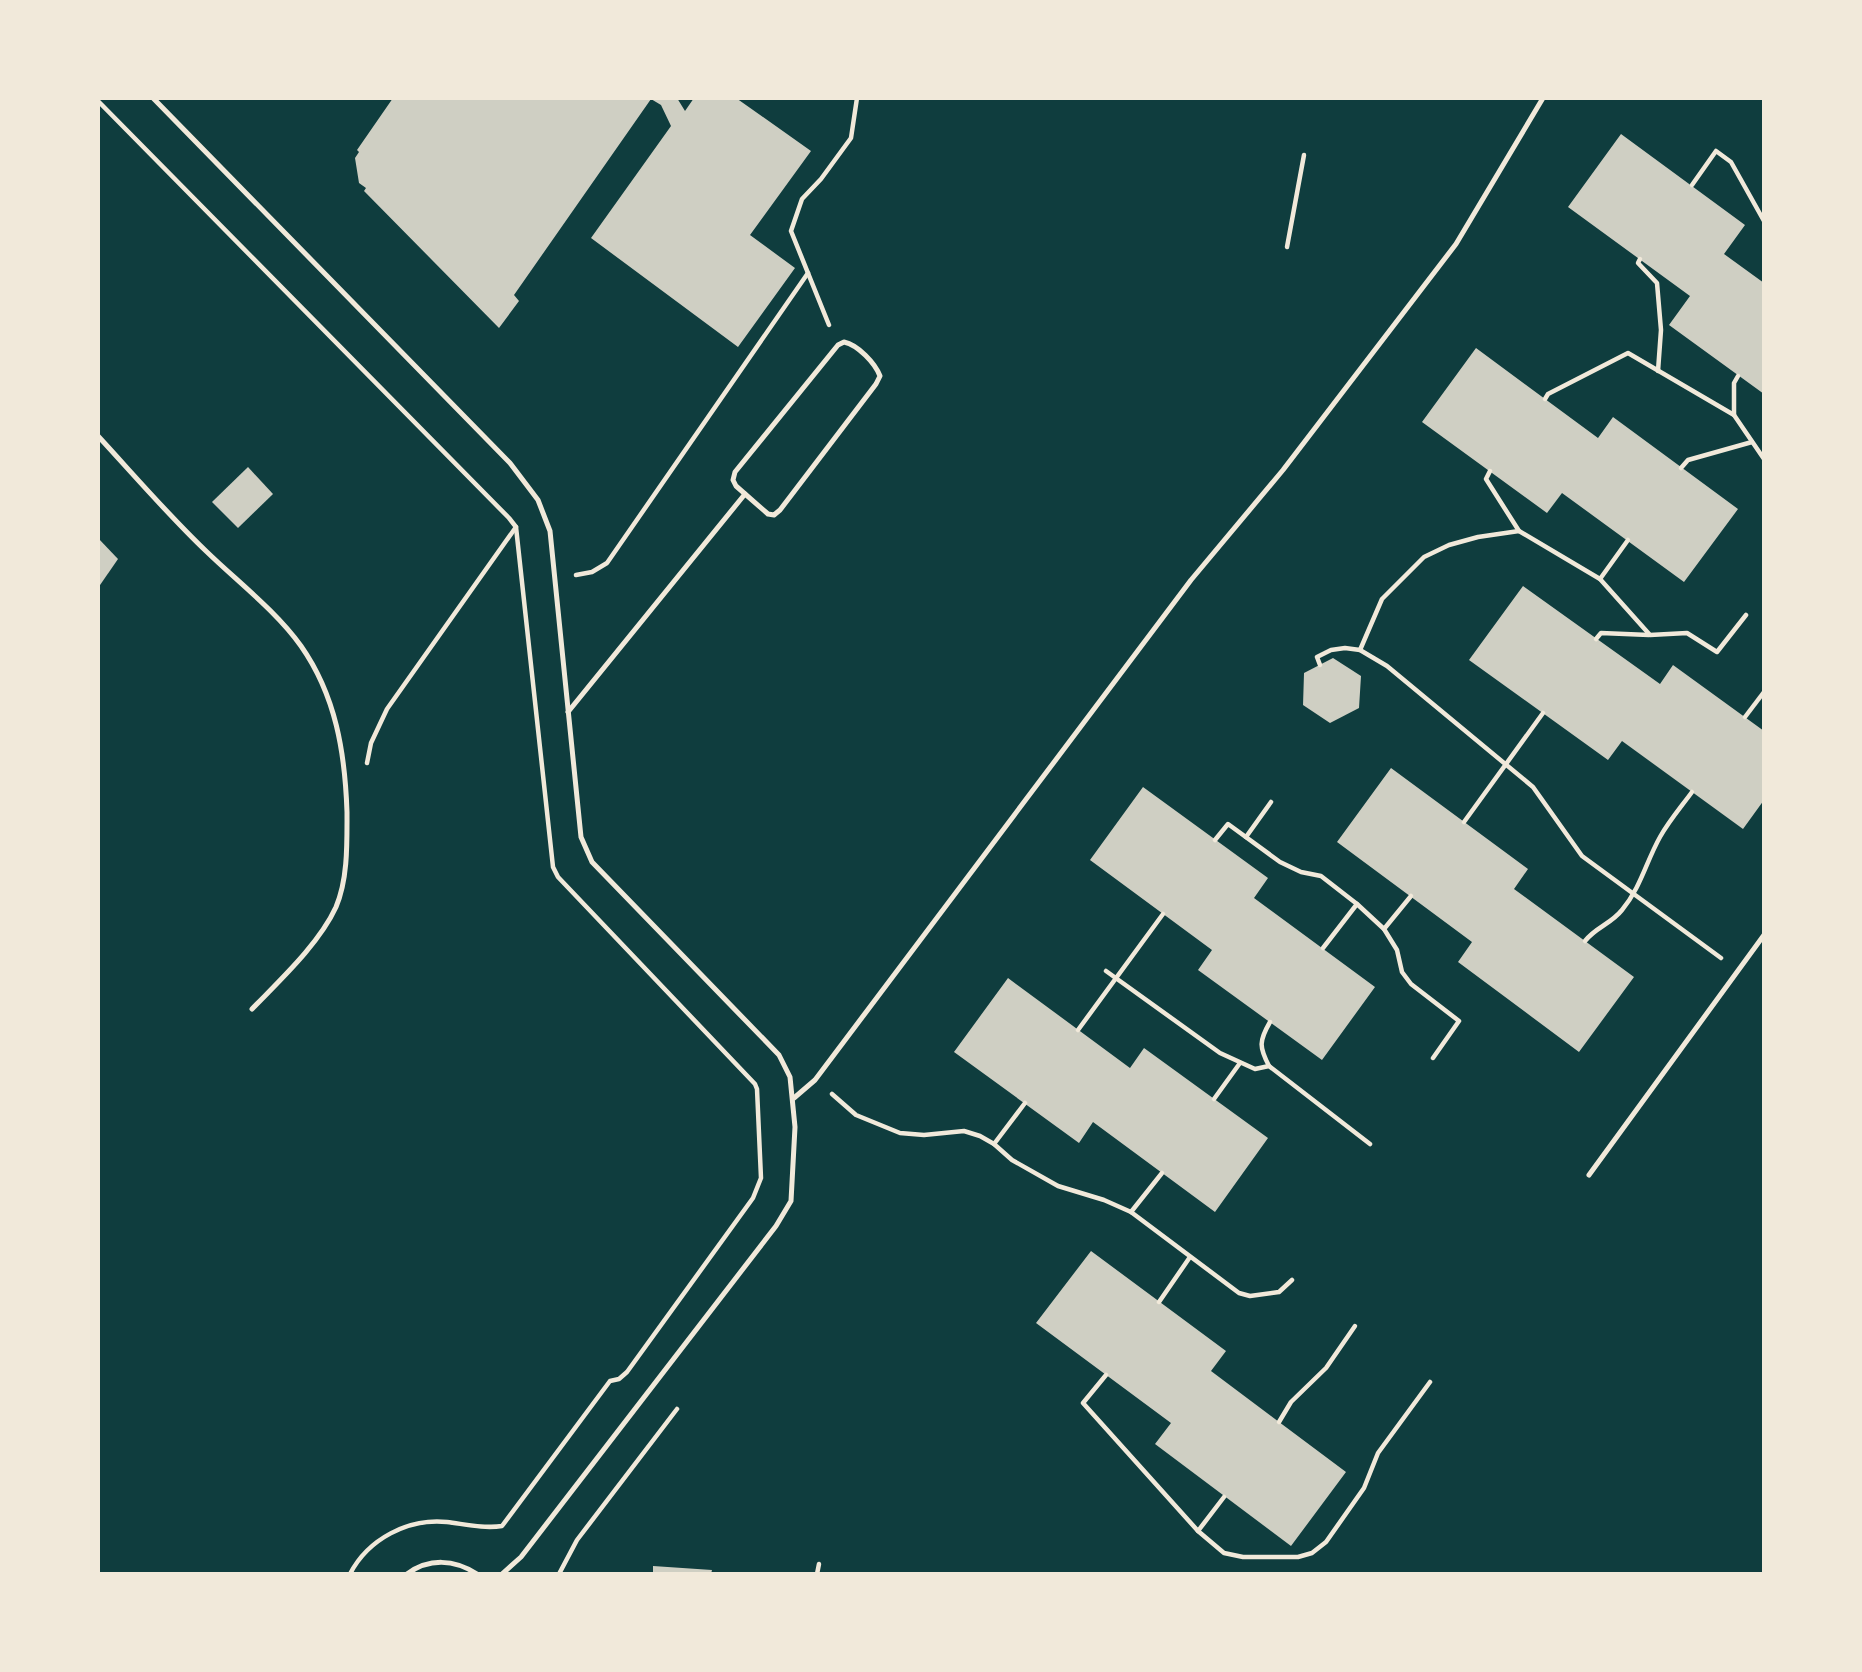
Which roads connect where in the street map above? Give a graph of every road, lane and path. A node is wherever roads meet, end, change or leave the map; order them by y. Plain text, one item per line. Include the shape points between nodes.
1 (153, 98) edge
2 (857, 98) edge
3 (1543, 98) edge
4 (98, 101) edge
5 (1304, 155) dead end
6 (1692, 185) dead end
7 (1764, 221) edge
8 (1287, 247) dead end
9 (1640, 259) dead end
10 (807, 273) junction
11 (838, 345) junction
12 (1658, 371) junction
13 (1738, 376) dead end
14 (1545, 399) dead end
15 (1734, 415) junction
16 (98, 436) edge
17 (1752, 442) junction
18 (1764, 459) edge
19 (1681, 468) dead end
20 (1490, 471) dead end
21 (745, 494) junction
22 (516, 527) junction
23 (1519, 531) junction
24 (1628, 540) dead end
25 (1600, 579) junction
26 (555, 581) junction
27 (1746, 615) dead end
28 (1650, 635) junction
29 (1596, 639) dead end
30 (1360, 650) junction
31 (1320, 665) dead end
32 (1764, 692) edge
33 (568, 712) junction
34 (1543, 713) dead end
35 (1745, 717) dead end
36 (1507, 764) junction
37 (366, 767) dead end
38 (1692, 792) dead end
39 (1271, 802) dead end
40 (1464, 822) dead end
41 (1246, 837) junction
42 (1215, 840) dead end
43 (1633, 895) junction
44 (1411, 896) dead end
45 (1357, 904) junction
46 (1163, 914) dead end
47 (1384, 929) junction
48 (1764, 936) edge
49 (1585, 941) dead end
50 (1701, 944) dead end
51 (1323, 948) dead end
52 (1106, 971) dead end
53 (1116, 978) junction
54 (252, 1009) dead end
55 (1270, 1022) dead end
56 (1078, 1030) dead end
57 (1433, 1058) dead end
58 (1240, 1063) junction
59 (1269, 1066) junction
60 (815, 1080) junction
61 (794, 1098) junction
62 (1214, 1099) dead end
63 (1025, 1103) dead end
64 (994, 1144) junction
65 (1370, 1144) dead end
66 (1162, 1173) dead end
67 (1590, 1175) dead end
68 (1131, 1212) junction
69 (1189, 1257) junction
70 (1292, 1280) dead end
71 (1159, 1302) dead end
72 (1355, 1326) dead end
73 (1106, 1375) dead end
74 (1430, 1382) dead end
75 (677, 1409) dead end
76 (1279, 1422) dead end
77 (1224, 1497) dead end
78 (1198, 1531) junction
79 (820, 1564) dead end
80 (350, 1574) edge
81 (407, 1574) edge
82 (477, 1574) edge
83 (502, 1574) edge
84 (559, 1574) edge
85 (817, 1574) edge

1 - 26 lane via 510,463 538,500 546,520
2 - 10 path via 851,138 802,199 791,231
3 - 60 lane via 1456,244 1283,470 1191,580
4 - 22 path
5 - 8 path
6 - 7 path via 1716,151 1731,162
9 - 12 path via 1638,263 1657,282
10 - 11 path
10 - 26 path via 607,563 592,572
11 - 21 lane via 735,472 733,480
11 - 21 lane via 850,343 876,367 880,376 876,384 780,510 768,514
12 - 14 path via 1628,353
12 - 15 path
13 - 15 path
15 - 17 path
16 - 54 lane via 300,645 318,674 341,739 347,832 336,907 317,937
17 - 18 path
17 - 19 path via 1688,460
20 - 23 path via 1486,479
21 - 33 lane
22 - 37 path via 387,709
22 - 80 path via 553,867 755,1084 761,1178 753,1198 627,1372 610,1381 502,1526 442,1521 405,1526 367,1550
23 - 25 path
23 - 30 path via 1478,537 1424,557 1382,599
24 - 25 path
25 - 28 path
26 - 33 lane
27 - 28 path via 1717,652 1686,633
28 - 29 path via 1601,633
30 - 31 path via 1331,650 1317,657
30 - 36 path via 1387,666
32 - 35 path
33 - 61 lane via 581,837 592,862 779,1055
34 - 36 path
36 - 40 path
36 - 43 path via 1544,800 1582,856
38 - 43 path via 1660,836
39 - 41 path
41 - 42 path via 1228,824
41 - 45 path via 1280,862 1321,876
43 - 49 path via 1622,911 1594,929
43 - 50 path
44 - 47 path
45 - 47 path
45 - 51 path
46 - 53 path
47 - 57 path via 1410,984 1459,1021
48 - 67 lane
52 - 53 path
53 - 56 path
53 - 58 path
55 - 59 path via 1261,1051
58 - 59 path via 1255,1069
58 - 62 path
59 - 65 path
60 - 61 lane
60 - 64 path via 856,1115 878,1126 924,1135 964,1131
61 - 83 lane via 794,1179 791,1200 776,1226 528,1548
63 - 64 path
64 - 68 path via 1012,1160 1058,1186
66 - 68 path
68 - 69 path
69 - 70 path via 1250,1296 1279,1292
69 - 71 path
72 - 76 path
73 - 78 path via 1083,1403
74 - 78 path via 1378,1453 1364,1488 1326,1542 1312,1553 1243,1557 1224,1553
75 - 84 path via 577,1540
77 - 78 path
79 - 85 path
81 - 82 lane via 437,1562 457,1564

